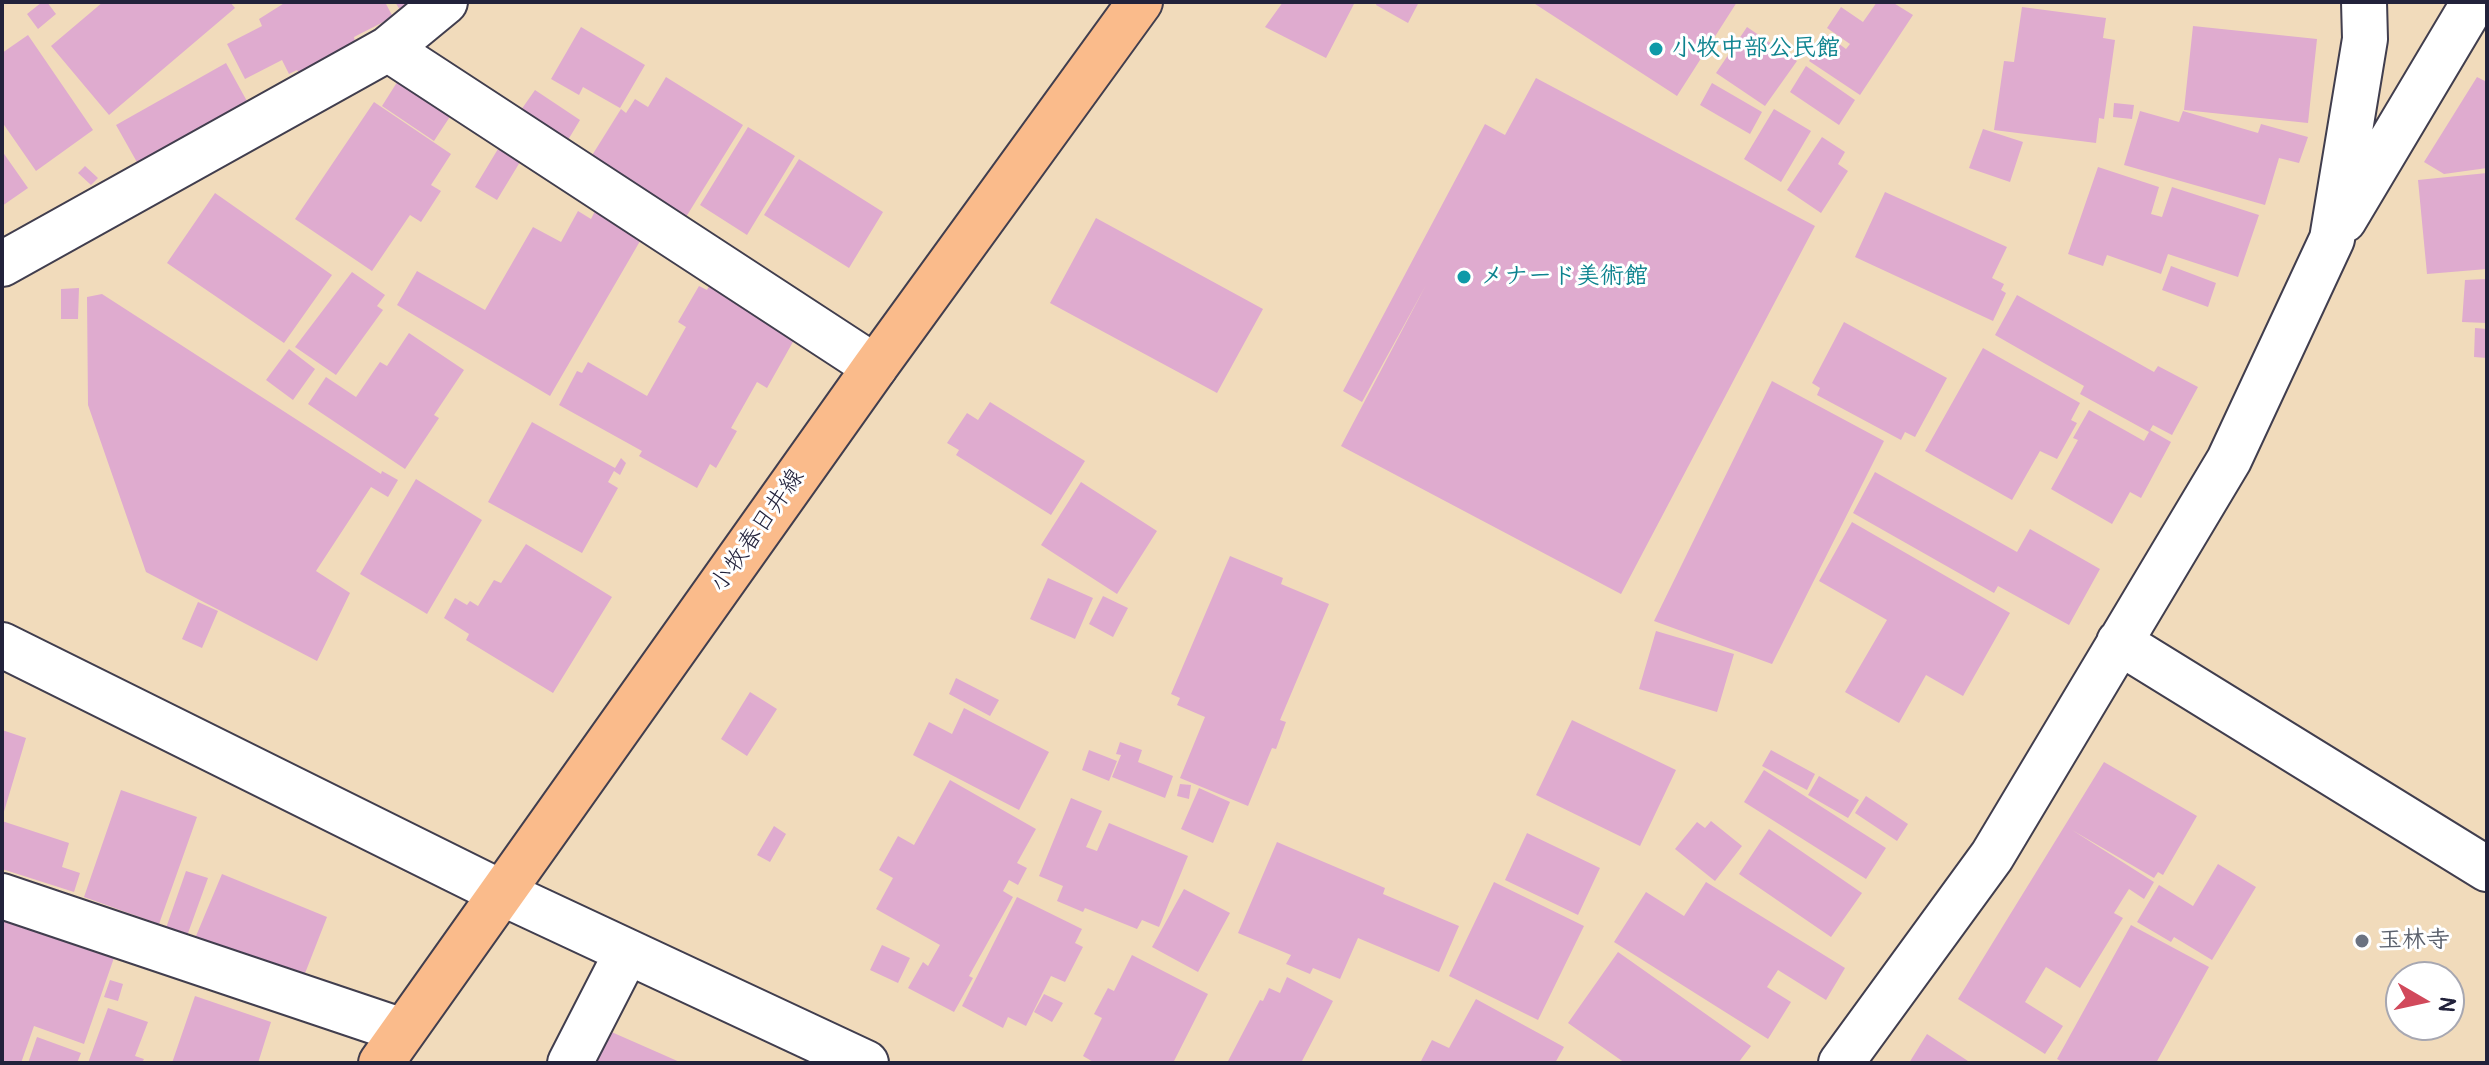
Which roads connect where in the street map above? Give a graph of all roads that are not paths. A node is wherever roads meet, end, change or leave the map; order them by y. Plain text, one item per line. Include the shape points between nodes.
1 (445, 2) edge
2 (1140, 2) edge
3 (2364, 2) edge
4 (2474, 2) edge
5 (388, 49) junction
6 (2332, 239) junction
7 (2, 264) edge
8 (875, 367) junction
9 (2119, 642) junction
10 (2, 645) edge
11 (2487, 869) edge
12 (502, 893) junction
13 (2, 896) edge
14 (627, 952) junction
15 (392, 1047) edge
16 (570, 1063) edge
17 (866, 1063) edge
18 (1841, 1063) edge

1 - 5 street
2 - 8 main road, 小牧春日井線
3 - 6 street via 2365,39
4 - 6 street
5 - 7 street
5 - 8 street
6 - 9 street via 2229,460
8 - 12 main road, 小牧春日井線
9 - 11 street
9 - 18 street via 1992,856
10 - 12 street
12 - 14 street
12 - 15 main road, 小牧春日井線
13 - 15 street
14 - 16 street
14 - 17 street

